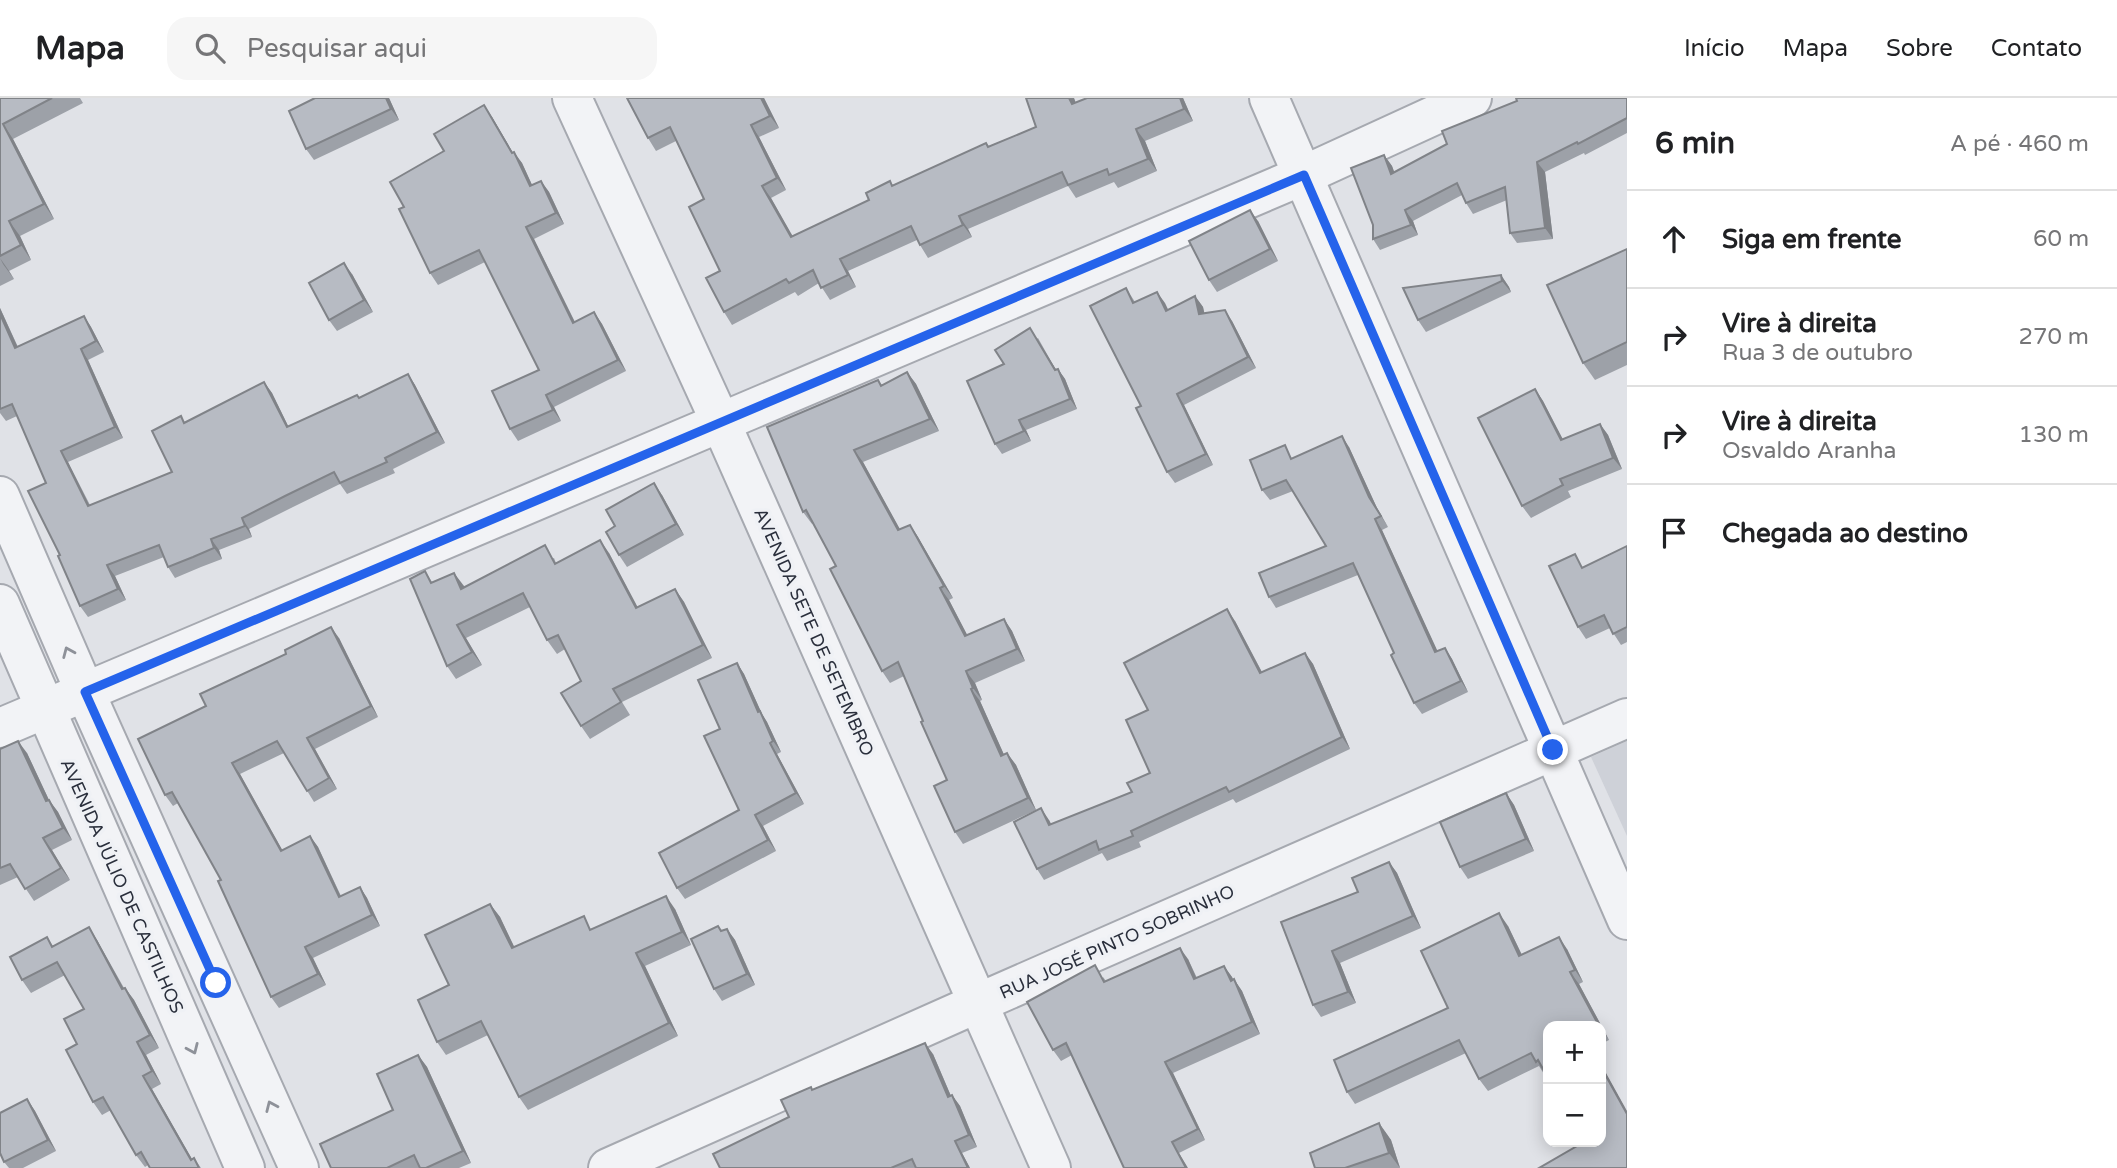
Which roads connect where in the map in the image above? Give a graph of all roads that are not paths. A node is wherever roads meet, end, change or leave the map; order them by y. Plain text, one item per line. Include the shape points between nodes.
1 (572, 98) edge
2 (1269, 98) edge
3 (1472, 98) edge
4 (1304, 175) junction
5 (720, 421) junction
6 (3, 510) edge
7 (0, 604) edge
8 (85, 692) junction
9 (45, 708) junction
10 (1627, 718) edge
11 (0, 729) edge
12 (1553, 750) junction
13 (1627, 920) edge
14 (216, 983) junction
15 (172, 1001) junction
16 (978, 1003) junction
17 (246, 1168) edge
18 (299, 1168) edge
19 (608, 1168) edge
20 (1051, 1168) edge

1 - 5 street, AVENIDA SETE DE SETEMBRO
2 - 4 street
3 - 4 street
4 - 5 street
4 - 12 street
5 - 8 street
5 - 16 street, AVENIDA SETE DE SETEMBRO
8 -> 6 street
7 - 9 street, AVENIDA JÚLIO DE CASTILHOS
8 - 9 street
8 - 14 street
9 - 11 street
9 - 15 street, AVENIDA JÚLIO DE CASTILHOS
10 - 12 street, RUA JOSÉ PINTO SOBRINHO
12 - 13 street
12 - 16 street, RUA JOSÉ PINTO SOBRINHO
14 - 15 street
18 -> 14 street
15 -> 17 street, AVENIDA JÚLIO DE CASTILHOS
16 - 19 street, RUA JOSÉ PINTO SOBRINHO
16 - 20 street, AVENIDA SETE DE SETEMBRO

